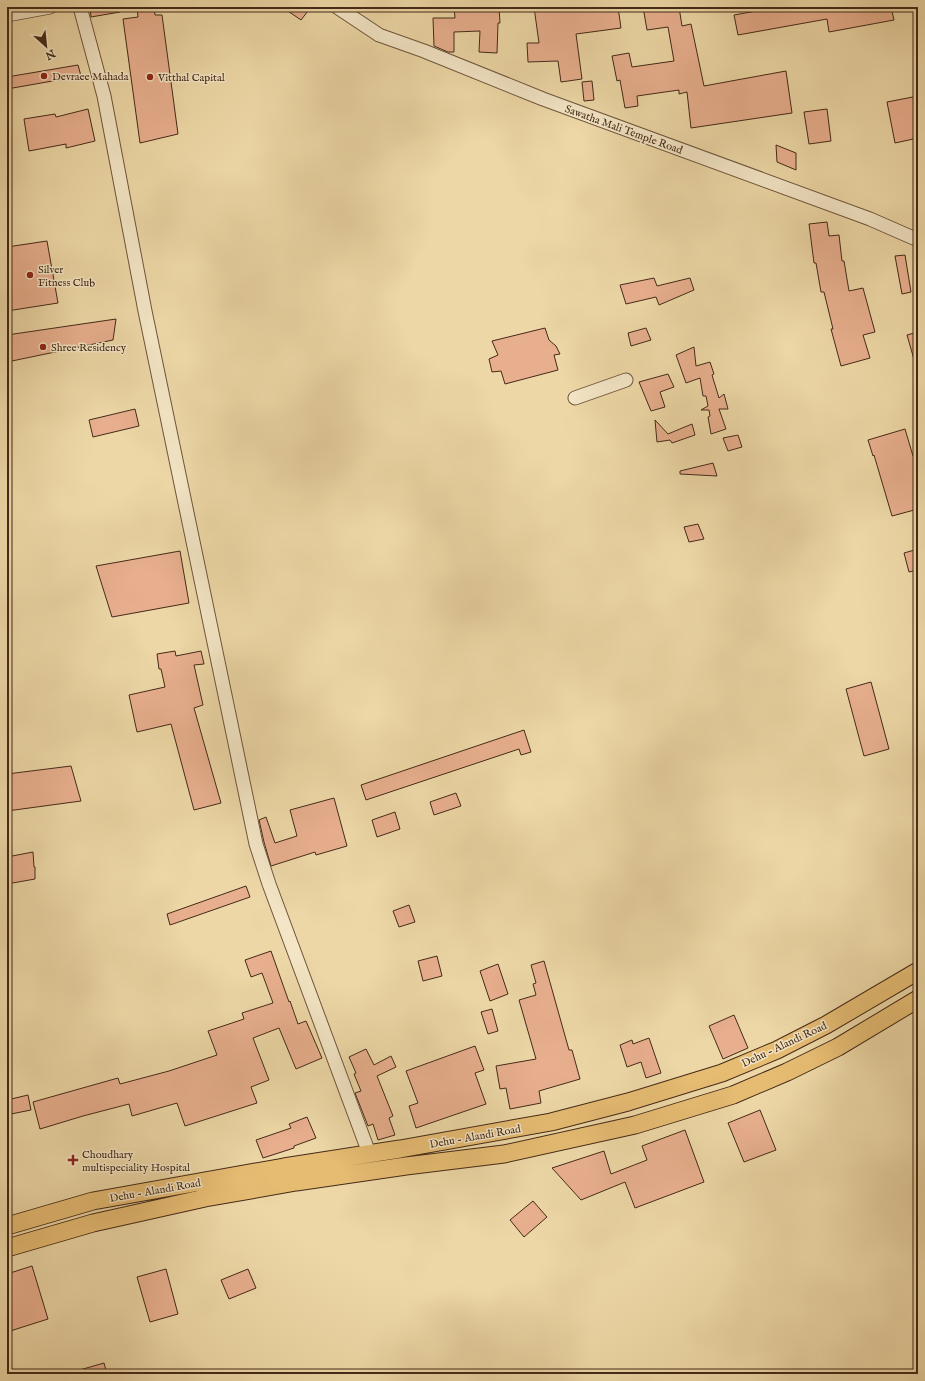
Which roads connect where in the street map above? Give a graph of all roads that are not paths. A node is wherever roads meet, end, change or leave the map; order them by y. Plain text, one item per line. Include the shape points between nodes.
1 (50, 7) edge
2 (80, 7) edge
3 (337, 7) edge
4 (7, 14) edge
5 (918, 240) edge
6 (626, 380) dead end
7 (575, 398) dead end
8 (918, 971) edge
9 (918, 999) edge
10 (369, 1154) junction
11 (7, 1226) edge
12 (7, 1248) edge

1 - 4 street
2 - 10 street via 104,96 145,311 256,844
3 - 5 street, Sawatha Mali Temple Road via 380,35 543,99 870,219
6 - 7 street
8 - 10 main road, Dehu - Alandi Road via 826,1025 777,1050 722,1072 628,1102 551,1122
9 - 12 main road, Dehu - Alandi Road via 838,1047 787,1072 733,1095 635,1125 504,1154 296,1182 204,1198 93,1223
10 - 11 main road, Dehu - Alandi Road via 93,1201

